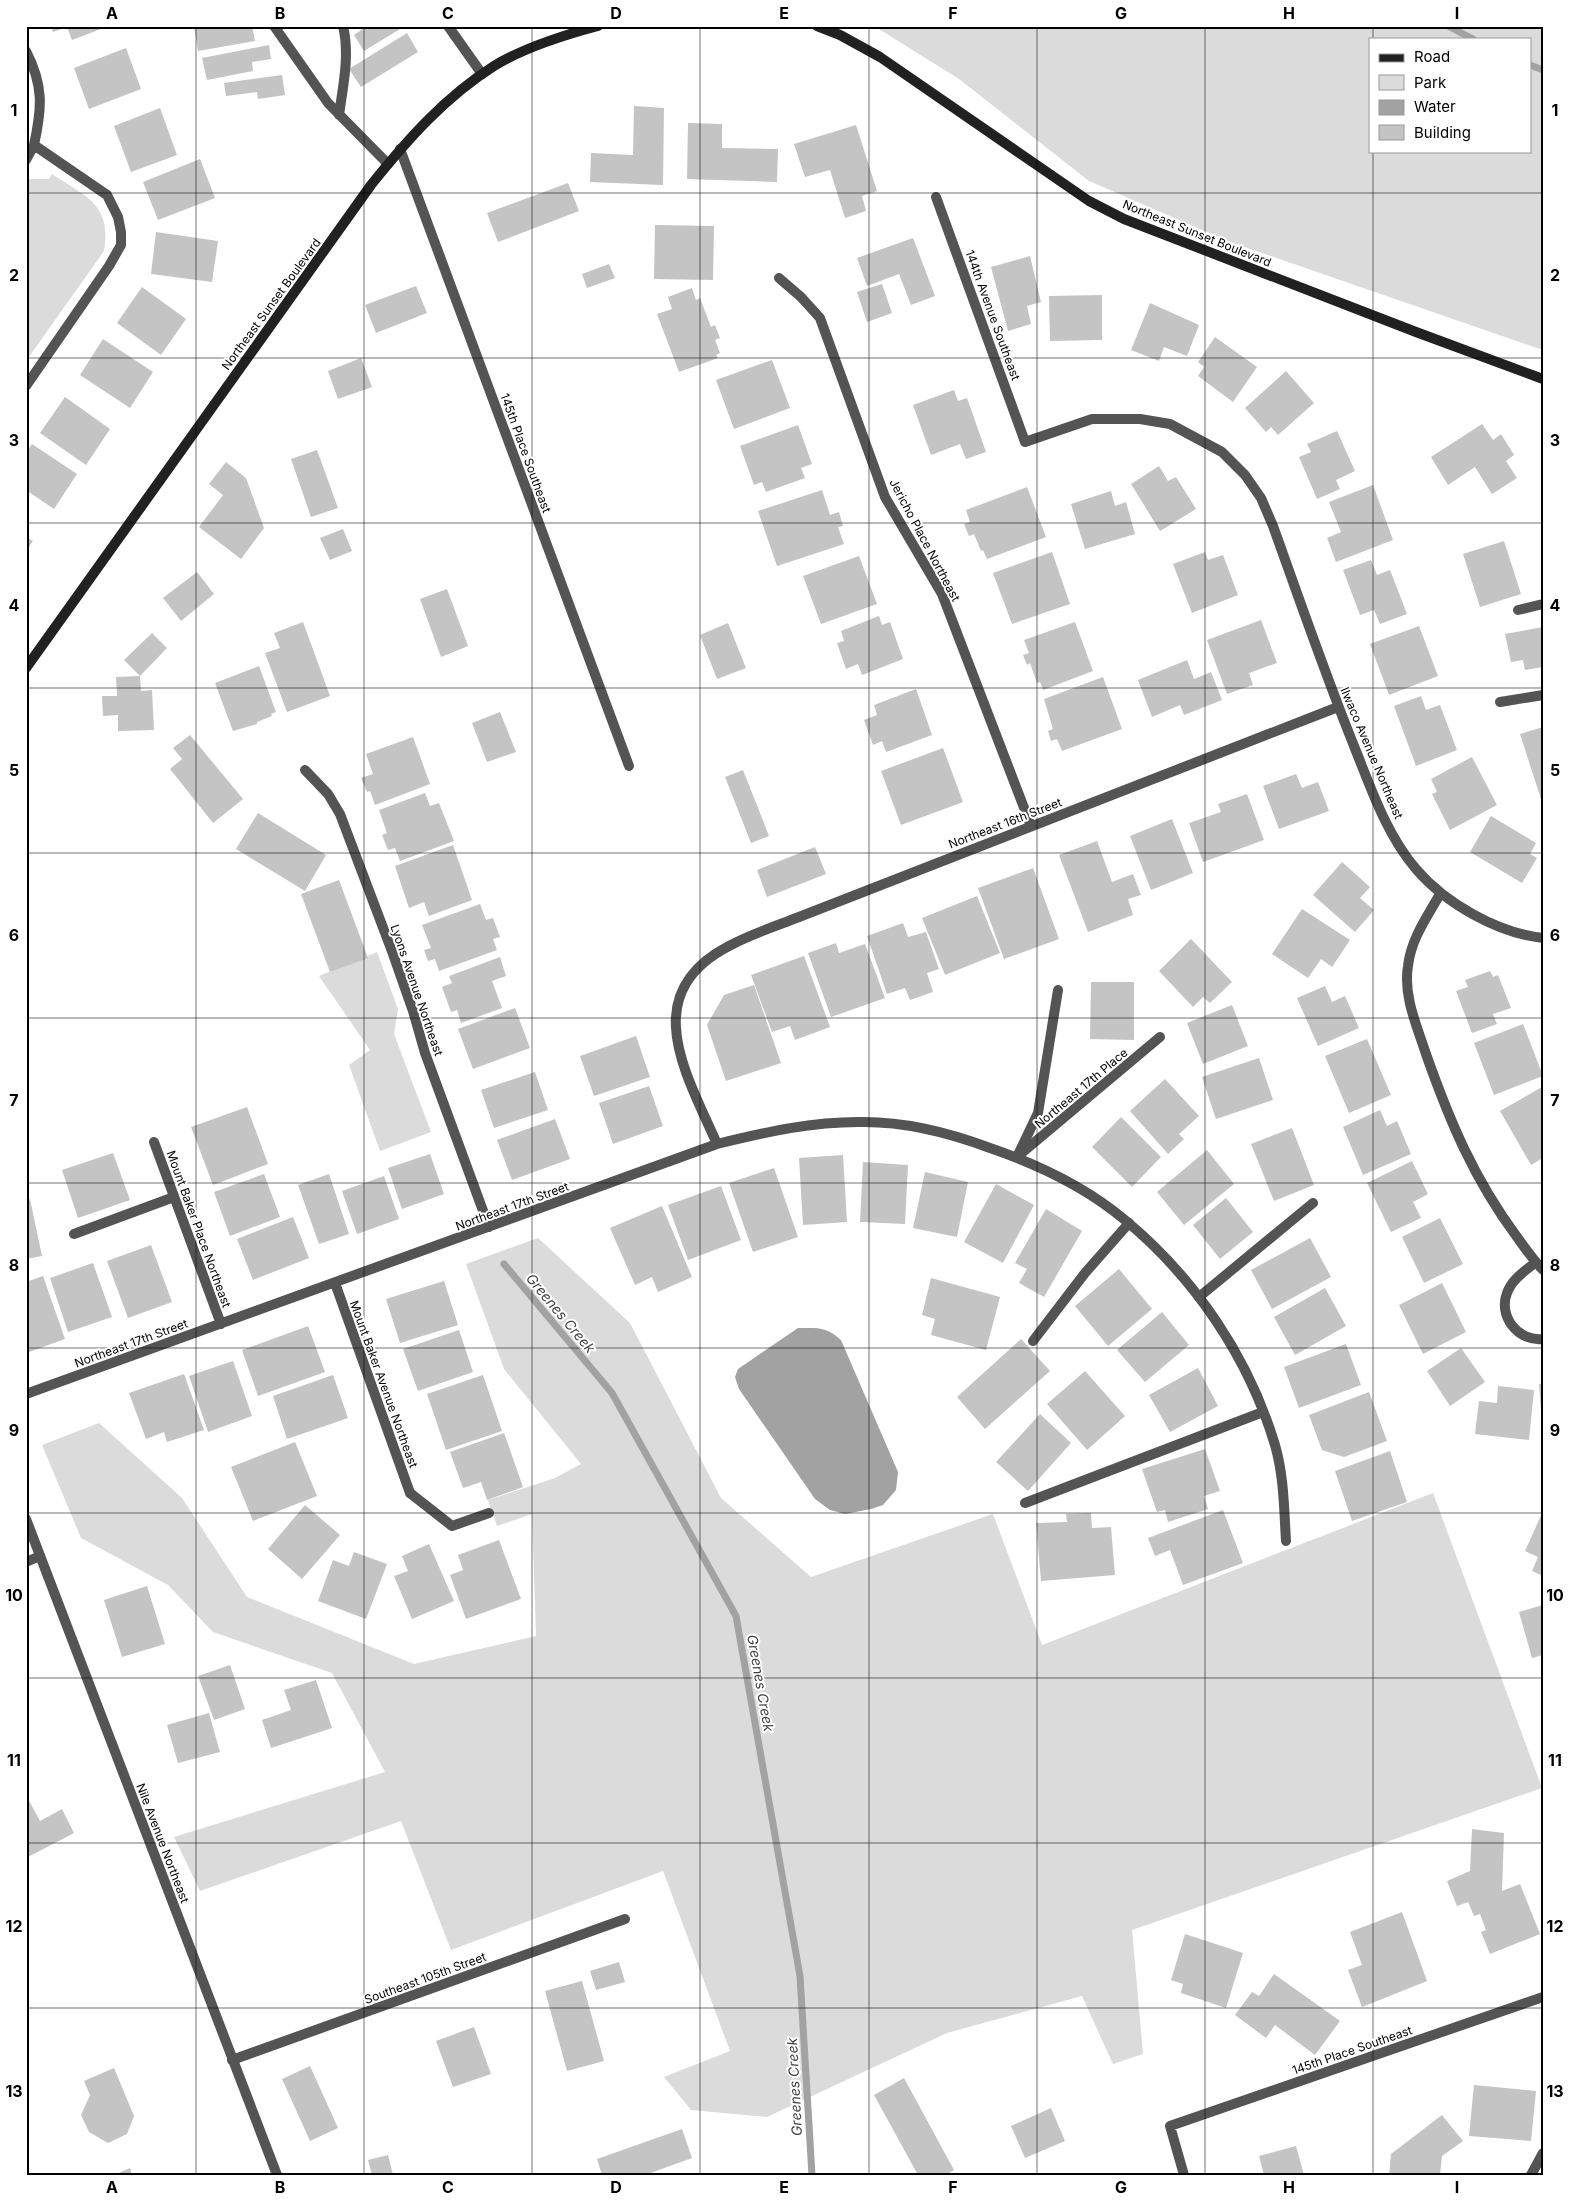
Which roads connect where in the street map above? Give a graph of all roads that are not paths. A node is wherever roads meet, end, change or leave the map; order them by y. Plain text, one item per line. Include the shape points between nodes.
1 (274, 26) edge
2 (343, 26) edge
3 (448, 26) edge
4 (598, 26) edge
5 (817, 26) edge
6 (26, 51) edge
7 (482, 74) junction
8 (339, 115) junction
9 (34, 145) junction
10 (400, 149) junction
11 (26, 160) edge
12 (388, 164) junction
13 (936, 197) dead end
14 (779, 278) dead end
15 (1543, 379) edge
16 (26, 386) edge
17 (1025, 442) joint
18 (1543, 604) edge
19 (1518, 610) dead end
20 (26, 668) edge
21 (1543, 695) edge
22 (1500, 702) dead end
23 (1338, 707) junction
24 (630, 766) dead end
25 (305, 770) dead end
26 (1031, 826) junction
27 (1440, 894) junction
28 (1543, 938) edge
29 (1058, 990) dead end
30 (1160, 1037) dead end
31 (154, 1142) dead end
32 (717, 1144) junction
33 (1017, 1157) junction
34 (174, 1197) junction
35 (1313, 1203) dead end
36 (1128, 1223) junction
37 (489, 1227) junction
38 (74, 1234) dead end
39 (1539, 1266) edge
40 (335, 1283) junction
41 (1199, 1297) junction
42 (221, 1324) junction
43 (1543, 1338) edge
44 (1033, 1341) dead end
45 (26, 1394) edge
46 (1263, 1412) junction
47 (1025, 1503) dead end
48 (489, 1514) dead end
49 (26, 1519) edge
50 (1286, 1541) dead end
51 (40, 1556) junction
52 (26, 1562) edge
53 (625, 1919) dead end
54 (1543, 1997) edge
55 (232, 2060) junction
56 (1543, 2152) edge
57 (277, 2175) edge
58 (1184, 2175) edge
59 (1531, 2175) edge

1 - 8 street
2 - 8 street via 346,37
3 - 7 street
4 - 7 main road, Northeast Sunset Boulevard via 538,46
5 - 15 main road, Northeast Sunset Boulevard via 880,57 1089,200 1124,218
6 - 9 street via 40,90 41,112
7 - 10 main road, Northeast Sunset Boulevard via 454,94
8 - 12 street
9 - 11 street
9 - 16 street via 107,195 118,217 121,246
10 - 12 main road, Northeast Sunset Boulevard
10 - 24 street, 145th Place Southeast
12 - 20 main road, Northeast Sunset Boulevard
13 - 17 street, 144th Avenue Southeast
14 - 26 street, Jericho Place Northeast via 820,318 885,497 942,594
17 - 23 street, Ilwaco Avenue Northeast via 1092,419 1140,419 1170,424 1222,452 1245,475 1261,498 1274,526
18 - 19 street
21 - 22 street
23 - 26 street, Northeast 16th Street
23 - 27 street, Ilwaco Avenue Northeast via 1396,842
25 - 37 street, Lyons Avenue Northeast via 328,794 340,814 414,1011 425,1053
26 - 32 street, Northeast 16th Street via 728,946 704,962 689,978 679,999 675,1034 679,1056
27 - 28 street via 1495,925
27 - 39 street via 1414,939 1407,986 1412,1011 1460,1144 1504,1219
29 - 33 street via 1038,1113
30 - 33 street, Northeast 17th Place
31 - 34 street, Mount Baker Place Northeast
32 - 33 street, Northeast 17th Street via 813,1124 865,1122 920,1128 966,1139
32 - 37 street, Northeast 17th Street
33 - 36 street, Northeast 17th Street via 1085,1192
34 - 38 street
34 - 42 street, Mount Baker Place Northeast
35 - 41 street
36 - 41 street, Northeast 17th Street via 1154,1245
36 - 44 street
37 - 40 street, Northeast 17th Street
39 - 43 street via 1511,1284 1504,1304 1506,1315 1518,1332 1528,1337
40 - 42 street, Northeast 17th Street
40 - 48 street, Mount Baker Avenue Northeast via 410,1493 452,1526
41 - 46 street, Northeast 17th Street via 1229,1341
42 - 45 street, Northeast 17th Street
46 - 47 street
46 - 50 street, Northeast 17th Street via 1283,1484
49 - 51 street, Nile Avenue Northeast
51 - 52 street
51 - 55 street, Nile Avenue Northeast
53 - 55 street, Southeast 105th Street
54 - 58 street, 145th Place Southeast via 1170,2126
55 - 57 street, Nile Avenue Northeast
56 - 59 street

